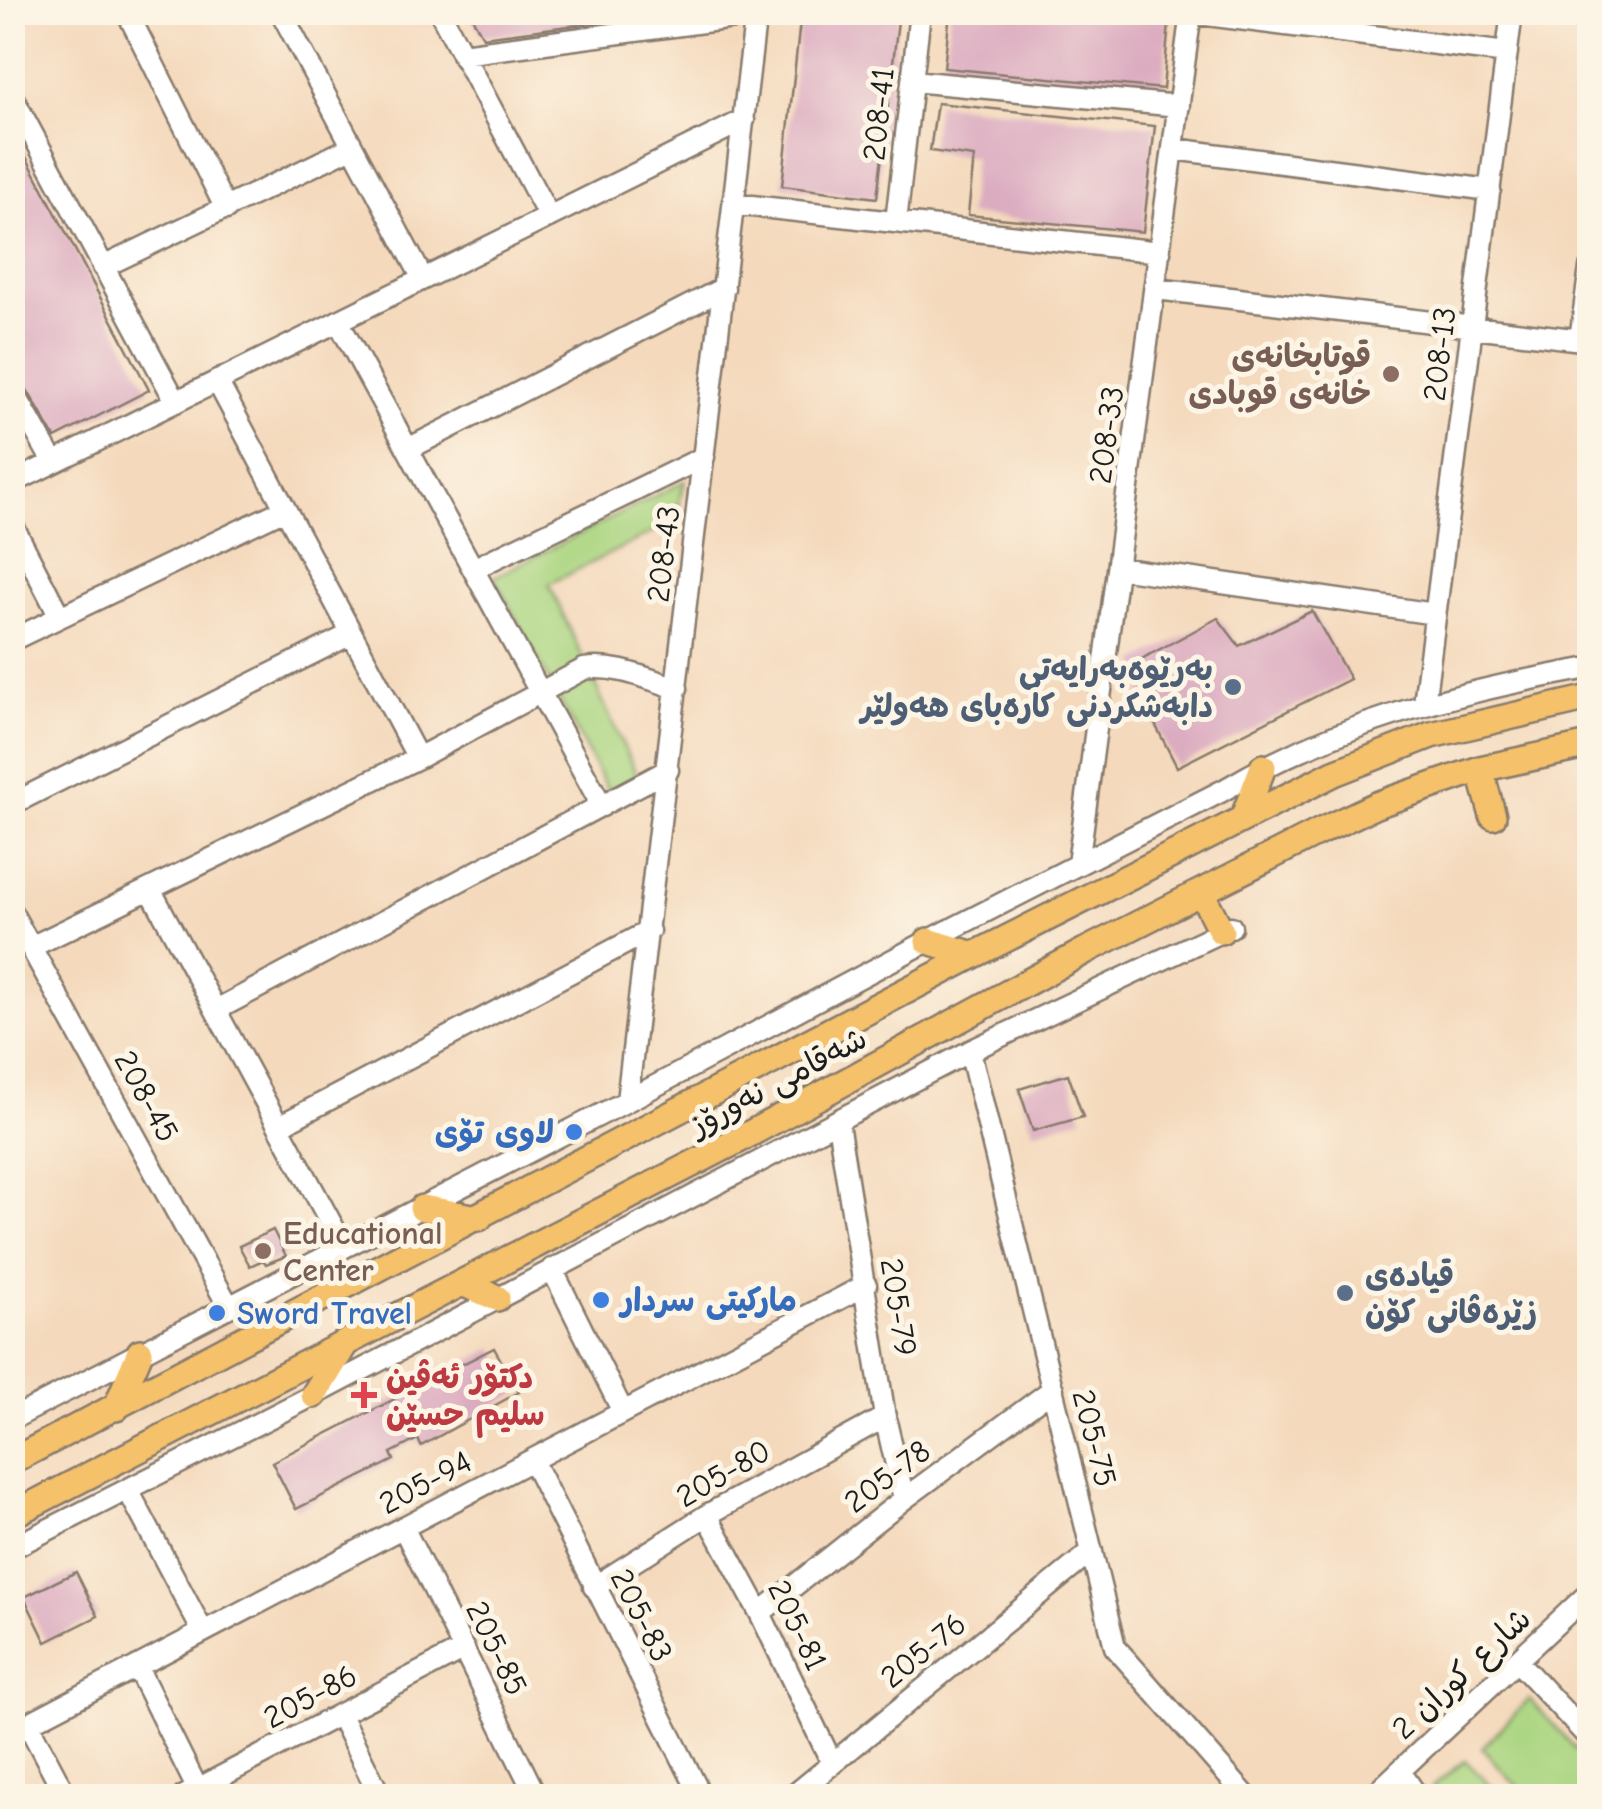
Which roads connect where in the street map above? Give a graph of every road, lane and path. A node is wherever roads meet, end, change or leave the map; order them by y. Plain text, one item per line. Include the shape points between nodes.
1 (126, 12) edge
2 (281, 12) edge
3 (440, 12) edge
4 (920, 12) edge
5 (1512, 12) edge
6 (1191, 13) edge
7 (756, 14) edge
8 (1506, 53) junction
9 (462, 54) junction
10 (912, 80) junction
11 (15, 105) edge
12 (1179, 106) junction
13 (744, 120) junction
14 (352, 148) junction
15 (1174, 149) junction
16 (1490, 190) junction
17 (734, 204) junction
18 (226, 210) junction
19 (548, 216) junction
20 (896, 222) junction
21 (1160, 252) junction
22 (103, 267) junction
23 (1590, 268) edge
24 (424, 279) junction
25 (724, 288) junction
26 (1156, 288) junction
27 (338, 321) junction
28 (1473, 326) junction
29 (1585, 340) edge
30 (217, 381) junction
31 (12, 389) edge
32 (176, 402) junction
33 (408, 450) junction
34 (704, 457) junction
35 (54, 462) junction
36 (12, 482) edge
37 (285, 508) junction
38 (12, 524) edge
39 (1118, 568) junction
40 (473, 569) junction
41 (1435, 614) junction
42 (60, 618) junction
43 (352, 634) junction
44 (12, 640) edge
45 (1590, 668) edge
46 (677, 688) junction
47 (541, 691) junction
48 (1590, 698) edge
49 (1424, 704) junction
50 (1590, 745) edge
51 (418, 758) junction
52 (1263, 767) junction
53 (1480, 769) junction
54 (668, 770) junction
55 (12, 804) edge
56 (602, 806) junction
57 (1494, 816) dead end
58 (1243, 819) junction
59 (1078, 864) junction
60 (150, 888) junction
61 (1201, 892) junction
62 (1064, 910) junction
63 (12, 913) edge
64 (1226, 929) joint
65 (649, 930) junction
66 (928, 941) junction
67 (31, 947) junction
68 (1085, 951) junction
69 (974, 955) junction
70 (216, 1010) junction
71 (970, 1051) junction
72 (627, 1102) junction
73 (838, 1123) junction
74 (279, 1126) junction
75 (422, 1208) junction
76 (478, 1218) junction
77 (344, 1246) junction
78 (552, 1270) junction
79 (462, 1283) junction
80 (866, 1284) junction
81 (497, 1298) junction
82 (229, 1307) junction
83 (346, 1343) junction
84 (140, 1352) junction
85 (1052, 1388) junction
86 (314, 1396) junction
87 (116, 1408) junction
88 (623, 1412) junction
89 (885, 1417) junction
90 (12, 1419) edge
91 (532, 1460) junction
92 (12, 1461) edge
93 (128, 1490) junction
94 (904, 1499) junction
95 (12, 1515) edge
96 (708, 1515) junction
97 (403, 1527) junction
98 (12, 1548) edge
99 (1092, 1551) junction
100 (594, 1587) junction
101 (1590, 1592) edge
102 (760, 1613) junction
103 (203, 1632) junction
104 (464, 1649) junction
105 (1518, 1662) junction
106 (137, 1667) junction
107 (340, 1715) junction
108 (20, 1728) edge
109 (1590, 1739) edge
110 (832, 1763) junction
111 (1400, 1771) junction
112 (204, 1791) edge
113 (66, 1796) edge
114 (380, 1796) edge
115 (536, 1796) edge
116 (701, 1796) edge
117 (793, 1796) edge
118 (1246, 1796) edge
119 (1373, 1796) edge
120 (1417, 1796) edge

1 - 18 street
2 - 14 street
3 - 9 street
4 - 10 street, 208-41
5 - 8 street, 208-13
6 - 8 street
6 - 12 street, 208-33
7 - 9 street
7 - 13 street, 208-43
8 - 16 street, 208-13
9 - 19 street
10 - 12 street
10 - 20 street, 208-41
11 - 22 street
12 - 15 street, 208-33
13 - 17 street, 208-43
13 - 19 street
14 - 18 street
14 - 24 street
15 - 16 street
15 - 21 street, 208-33
16 - 28 street, 208-13
17 - 20 street
17 - 25 street, 208-43
18 - 22 street
19 - 24 street
20 - 21 street
21 - 26 street, 208-33
22 - 32 street
23 - 29 street
24 - 27 street
25 - 33 street
25 - 34 street, 208-43
26 - 28 street
26 - 39 street, 208-33
27 - 30 street
27 - 33 street
28 - 29 street
28 - 41 street, 208-13
30 - 32 street
30 - 37 street
31 - 35 street
32 - 35 street
33 - 40 street
34 - 40 street
34 - 46 street, 208-43
35 - 36 street
37 - 42 street
37 - 43 street
38 - 42 street
39 - 41 street
39 - 59 street, 208-33
40 - 47 street
41 - 49 street, 208-13
42 - 44 street
43 - 51 street
43 - 55 street
45 - 49 street
46 - 47 street via 599,666
46 - 54 street, 208-43
47 - 51 street
47 - 56 street
48 - 58 main road, شەقامی نەورۆز via 1416,740
49 - 52 street via 1364,722
50 - 53 main road, شەقامی نەورۆز
51 - 60 street
52 - 58 main road
52 - 59 street
53 - 57 main road
53 - 61 main road, شەقامی نەورۆز via 1376,805
54 - 56 street
54 - 65 street, 208-43
56 - 70 street
58 - 62 main road, شەقامی نەورۆز
59 - 66 street
60 - 67 street
60 - 70 street
61 - 64 main road
61 - 68 main road, شەقامی نەورۆز
62 - 68 main road
62 - 69 main road, شەقامی نەورۆز
63 - 67 street, 208-45
64 - 71 street
65 - 72 street, 208-43
65 - 74 street
66 - 69 main road
66 - 72 street
67 - 82 street, 208-45
68 - 79 main road, شەقامی نەورۆز
69 - 76 main road, شەقامی نەورۆز
70 - 74 street
71 - 73 street
71 - 85 street, 205-75
72 - 75 street
73 - 78 street
73 - 80 street, 205-79
74 - 77 street
75 - 76 main road
75 - 77 street
76 - 87 main road, شەقامی نەورۆز
77 - 82 street
78 - 81 street
78 - 88 street
79 - 81 main road
79 - 83 main road, شەقامی نەورۆز
80 - 88 street, 205-94
80 - 89 street, 205-79
81 - 86 street
82 - 84 street
83 - 86 main road
83 - 95 main road, شەقامی نەورۆز
84 - 87 main road
84 - 90 street
85 - 94 street, 205-78
85 - 99 street, 205-75
86 - 93 street
87 - 92 main road, شەقامی نەورۆز
88 - 91 street, 205-94
89 - 94 street, 205-79
89 - 96 street, 205-80
91 - 97 street, 205-94
91 - 100 street, 205-83
93 - 98 street
93 - 103 street
94 - 102 street, 205-78
96 - 100 street, 205-80
96 - 102 street, 205-81
97 - 103 street, 205-94
97 - 104 street, 205-85
99 - 110 street, 205-76
99 - 118 street, 205-75 via 1115,1647
100 - 116 street, 205-83
101 - 105 street, شارع كوران 2
102 - 110 street, 205-81
103 - 106 street, 205-94
104 - 107 street, 205-86
104 - 115 street, 205-85
105 - 109 street
105 - 111 street, شارع كوران 2
106 - 108 street, 205-94
106 - 112 street
107 - 112 street, 205-86
107 - 114 street
108 - 113 street
110 - 117 street, 205-76
111 - 119 street, شارع كوران 2
111 - 120 street

